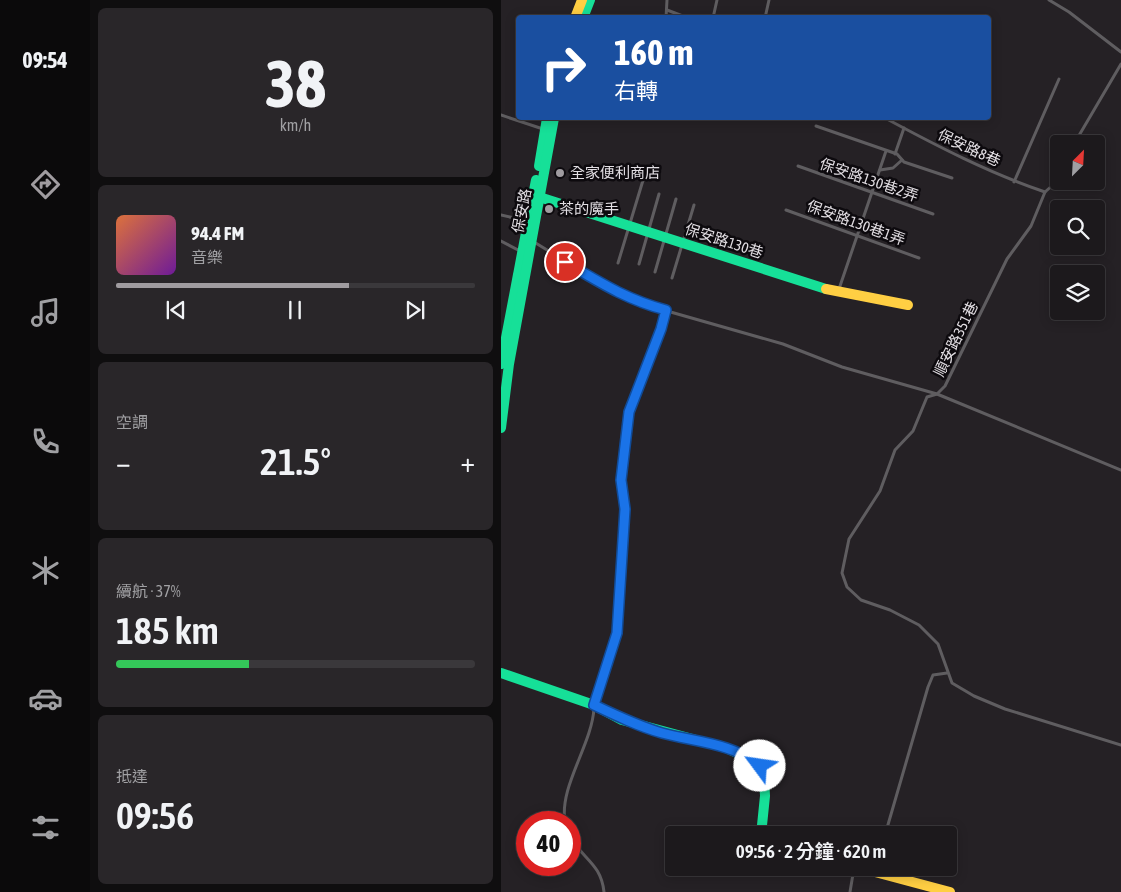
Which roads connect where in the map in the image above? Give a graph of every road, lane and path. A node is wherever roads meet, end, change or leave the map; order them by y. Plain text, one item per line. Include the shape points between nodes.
1 (582, 0) edge
2 (590, 0) edge
3 (667, 0) edge
4 (717, 0) edge
5 (769, 0) edge
6 (1049, 0) edge
7 (667, 10) junction
8 (576, 15) edge
9 (584, 15) edge
10 (666, 15) edge
11 (680, 15) edge
12 (714, 15) edge
13 (766, 15) edge
14 (1121, 52) edge
15 (1121, 64) edge
16 (1059, 79) dead end
17 (501, 115) edge
18 (547, 120) edge
19 (554, 120) edge
20 (889, 120) edge
21 (816, 126) dead end
22 (904, 128) junction
23 (545, 130) junction
24 (1079, 135) edge
25 (886, 151) junction
26 (895, 154) junction
27 (902, 160) junction
28 (797, 166) dead end
29 (880, 170) junction
30 (645, 177) dead end
31 (952, 178) dead end
32 (1014, 182) junction
33 (1050, 188) edge
34 (1045, 192) junction
35 (872, 193) junction
36 (659, 194) dead end
37 (536, 196) junction
38 (676, 199) dead end
39 (695, 205) dead end
40 (786, 210) dead end
41 (933, 214) dead end
42 (501, 215) edge
43 (528, 222) junction
44 (628, 226) junction
45 (647, 231) junction
46 (857, 236) junction
47 (664, 238) junction
48 (528, 239) junction
49 (501, 241) edge
50 (681, 244) junction
51 (525, 253) junction
52 (919, 258) dead end
53 (618, 262) dead end
54 (639, 264) dead end
55 (655, 272) dead end
56 (672, 278) dead end
57 (838, 292) junction
58 (908, 304) dead end
59 (666, 310) junction
60 (501, 364) edge
61 (937, 394) junction
62 (501, 428) edge
63 (1121, 470) edge
64 (501, 673) edge
65 (947, 673) junction
66 (594, 705) junction
67 (1121, 744) edge
68 (566, 811) edge
69 (762, 826) edge
70 (888, 826) edge
71 (581, 852) edge
72 (853, 876) edge
73 (890, 876) edge
74 (603, 892) edge
75 (850, 892) edge
76 (950, 892) edge

1 - 8 street
2 - 9 street
3 - 7 lane
4 - 12 lane
5 - 13 lane
6 - 14 lane
7 - 10 lane
7 - 11 lane
15 - 24 lane
16 - 32 lane
17 - 23 lane
18 - 23 street, 保安路
19 - 37 street, 保安路
20 - 22 lane, 保安路8巷
21 - 25 lane
22 - 26 lane
22 - 32 lane, 保安路8巷
23 - 37 street, 保安路
25 - 26 lane
25 - 29 lane
26 - 27 lane
27 - 29 lane via 893,168
27 - 31 lane
28 - 35 lane, 保安路130巷2弄
29 - 35 lane
30 - 44 lane
32 - 34 lane, 保安路8巷
33 - 34 lane, 順安路351巷
34 - 61 lane, 順安路351巷 via 1031,226 1007,260 945,386
35 - 41 lane, 保安路130巷2弄
35 - 46 lane
36 - 45 lane
37 - 43 street, 保安路
37 - 44 street, 保安路130巷
37 - 48 street, 保安路
38 - 47 lane
39 - 50 lane
40 - 46 lane, 保安路130巷1弄
42 - 43 lane
43 - 48 street, 保安路
44 - 45 street, 保安路130巷
44 - 53 lane
45 - 47 street, 保安路130巷
45 - 54 lane
46 - 52 lane, 保安路130巷1弄
46 - 57 lane
47 - 50 street, 保安路130巷
47 - 55 lane
48 - 51 street, 保安路
48 - 59 lane via 619,294
49 - 51 lane
50 - 56 lane
50 - 57 street, 保安路130巷
51 - 60 street, 保安路
51 - 62 street, 保安路
57 - 58 street, 保安路130巷
59 - 61 lane
59 - 66 lane via 629,412 621,480 625,509 617,633
61 - 63 lane
61 - 65 lane, 順安路351巷 via 927,397 913,431 895,450 880,491 849,538 842,573 853,595 913,620 932,637 945,659
64 - 66 street
65 - 67 lane, 順安路351巷 via 952,683 987,702
65 - 70 lane via 933,675 928,687
66 - 68 lane via 592,725 568,794
66 - 69 street via 637,725 726,748 754,761 764,776
71 - 74 lane via 599,872
72 - 75 lane
73 - 76 street

